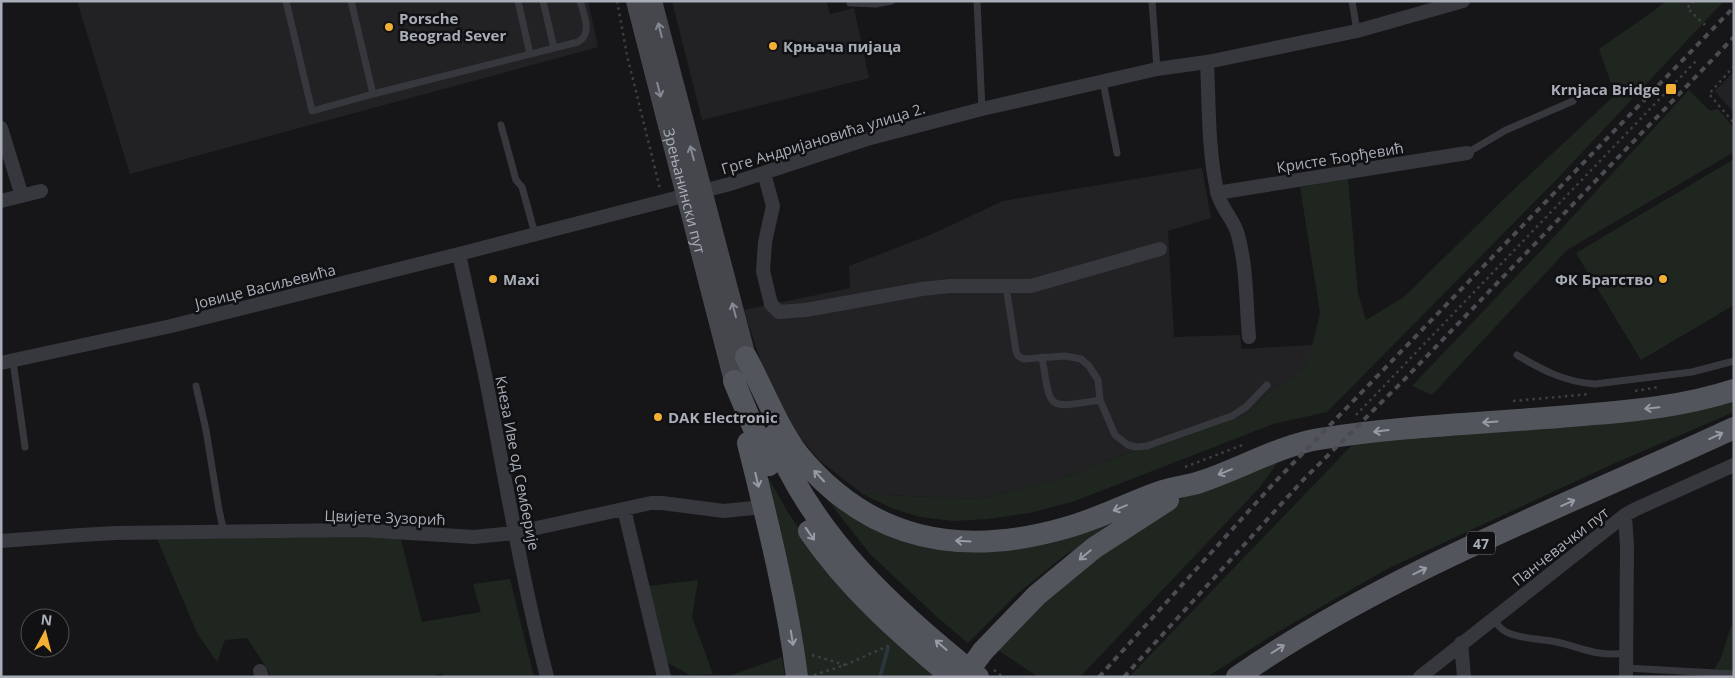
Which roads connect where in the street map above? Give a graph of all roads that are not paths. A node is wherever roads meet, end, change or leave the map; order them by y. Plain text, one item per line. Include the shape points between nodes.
1 (286, 1) edge
2 (351, 1) edge
3 (518, 1) edge
4 (543, 1) edge
5 (580, 1) edge
6 (636, 1) edge
7 (652, 1) edge
8 (891, 1) edge
9 (977, 1) edge
10 (1152, 1) edge
11 (1352, 1) edge
12 (1463, 1) edge
13 (850, 3) dead end
14 (1356, 31) junction
15 (554, 48) junction
16 (530, 54) junction
17 (1207, 62) junction
18 (1157, 69) junction
19 (1103, 82) junction
20 (373, 94) junction
21 (1574, 101) dead end
22 (982, 109) junction
23 (501, 125) dead end
24 (1, 128) edge
25 (1116, 153) dead end
26 (1467, 153) joint
27 (764, 173) junction
28 (41, 192) dead end
29 (694, 193) junction
30 (1217, 193) junction
31 (22, 196) junction
32 (1, 201) edge
33 (535, 234) junction
34 (1160, 249) dead end
35 (459, 254) junction
36 (1006, 286) junction
37 (1249, 338) dead end
38 (1517, 355) dead end
39 (746, 357) junction
40 (1042, 357) junction
41 (1734, 361) edge
42 (7, 362) edge
43 (734, 381) junction
44 (1267, 385) dead end
45 (196, 386) dead end
46 (1734, 390) edge
47 (1100, 400) junction
48 (1734, 428) edge
49 (25, 447) dead end
50 (1734, 465) edge
51 (1200, 482) junction
52 (763, 507) junction
53 (624, 509) junction
54 (1625, 515) junction
55 (224, 533) junction
56 (514, 533) junction
57 (1, 542) edge
58 (1493, 619) junction
59 (1462, 643) junction
60 (1626, 653) junction
61 (984, 665) edge
62 (1626, 672) edge
63 (1734, 674) edge
64 (547, 677) edge
65 (664, 677) edge
66 (797, 677) edge
67 (952, 677) edge
68 (964, 677) edge
69 (1238, 677) edge
70 (1420, 677) edge
71 (1464, 677) edge

1 - 20 lane via 312,110
2 - 20 lane
3 - 16 lane
4 - 15 lane
5 - 15 lane via 587,31 584,38
6 -> 29 main road, Зрењанински пут
29 -> 7 main road, Зрењанински пут
8 - 13 lane
9 - 22 lane
10 - 18 lane
11 - 14 lane
12 - 14 street, Грге Андријановића улица 2.
14 - 17 street, Грге Андријановића улица 2.
15 - 16 lane
16 - 20 lane
17 - 18 street, Грге Андријановића улица 2.
17 - 30 street
18 - 19 street, Грге Андријановића улица 2.
19 - 22 street, Грге Андријановића улица 2.
19 - 25 lane
21 - 26 lane via 1506,130
22 - 27 street, Грге Андријановића улица 2. via 867,138
23 - 33 lane
24 - 31 street
26 - 30 street, Кристе Ђорђевић
27 - 29 street, Грге Андријановића улица 2.
27 - 36 street via 773,206 763,271 771,304 779,312 922,289
28 - 31 street
29 - 33 street, Јовице Васиљевића
39 -> 29 main road, Зрењанински пут
29 - 43 main road, Зрењанински пут
30 - 37 street via 1238,233
31 - 32 street
33 - 35 street, Јовице Васиљевића
34 - 36 street via 1031,286
35 - 42 street, Јовице Васиљевића via 171,326
35 - 56 street, Кнеза Иве од Семберије via 489,393
36 - 40 lane via 1018,356 1024,359
38 - 41 lane via 1555,376 1582,384 1692,372
51 -> 39 main road via 1167,490 1066,528 1008,540 942,540 903,531 852,505 820,479 797,452
61 -> 39 main road via 887,598 838,545 805,500 780,452
40 - 47 lane via 1081,359 1095,373
40 - 47 lane via 1049,397 1054,403 1065,406
42 - 49 lane
43 -> 52 main road
43 -> 67 main road via 770,466 794,510 827,557 887,621
44 - 47 lane via 1246,407 1232,416 1141,448 1128,445 1115,435
45 - 55 lane
46 -> 51 main road via 1668,406 1544,419 1384,430 1316,440
69 -> 48 main road, 47 via 1276,650 1380,590
50 - 54 street, Панчевачки пут
51 -> 61 main road via 1150,510 1094,548 1036,595
52 - 53 street, Цвијете Зузорић via 724,510 657,502
52 -> 66 main road via 778,568
53 - 56 street, Цвијете Зузорић
53 - 65 street
54 - 58 street, Панчевачки пут
54 - 60 street
55 - 56 street, Цвијете Зузорић via 361,530 474,536
55 - 57 street, Цвијете Зузорић via 80,534
56 - 64 street, Кнеза Иве од Семберије
58 - 59 street, Панчевачки пут
58 - 60 lane via 1509,634 1597,654
59 - 70 street, Панчевачки пут
59 - 71 street
60 - 62 street
61 - 68 main road, bridge
62 - 63 lane

